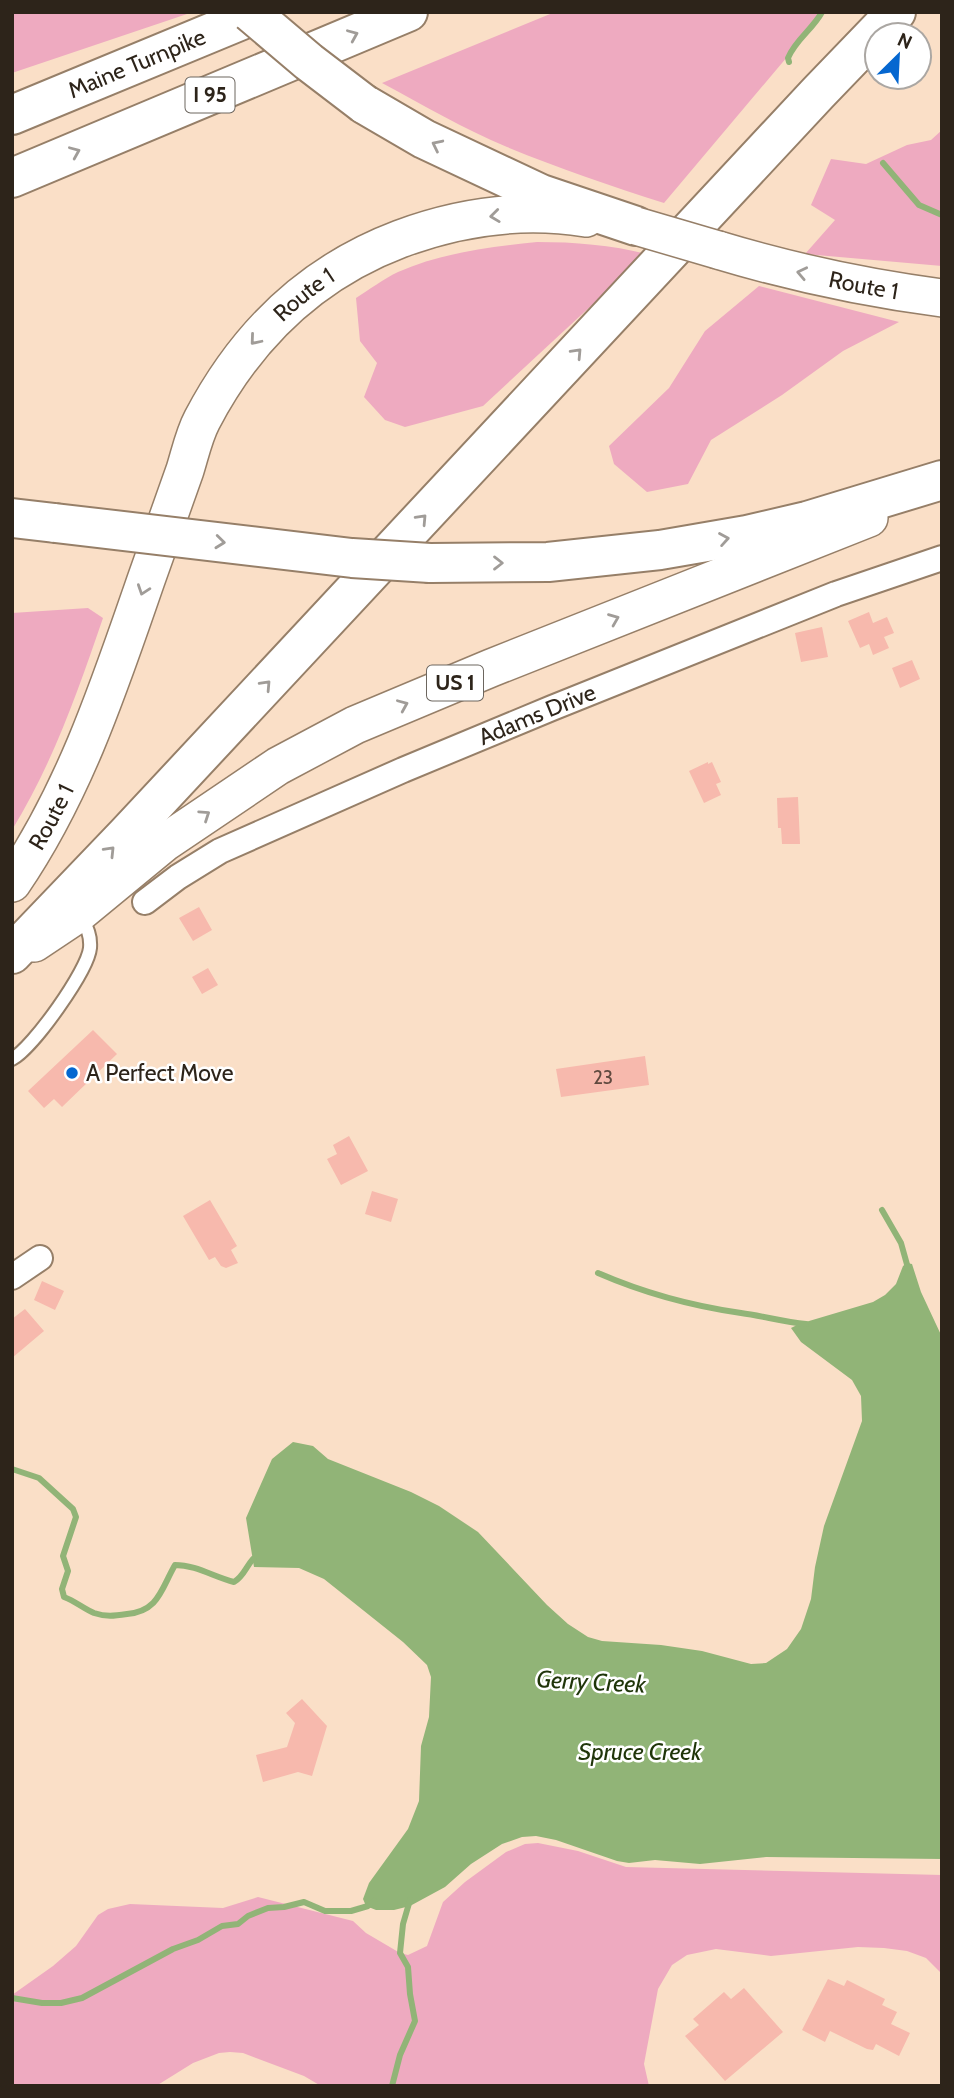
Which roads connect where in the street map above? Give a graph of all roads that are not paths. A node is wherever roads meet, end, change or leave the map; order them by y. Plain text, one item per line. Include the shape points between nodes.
1 (250, 12) edge
2 (261, 12) edge
3 (408, 12) edge
4 (896, 12) edge
5 (143, 61) junction
6 (12, 102) edge
7 (12, 116) edge
8 (12, 178) edge
9 (636, 226) junction
10 (942, 298) edge
11 (942, 480) edge
12 (942, 489) edge
13 (12, 518) edge
14 (942, 558) edge
15 (12, 883) edge
16 (145, 902) dead end
17 (79, 913) junction
18 (12, 955) edge
19 (12, 1059) edge
20 (40, 1258) dead end
21 (12, 1277) edge

9 -> 1 highway, bridge via 541,194 424,139 365,104
2 - 5 highway, Maine Turnpike / I 95
8 -> 3 highway, I 95
18 -> 4 highway
5 - 6 highway
5 - 7 highway, Maine Turnpike / I 95
10 -> 9 main road, Route 1, bridge via 771,266
9 -> 15 main road, Route 1 via 538,214 502,215 418,232 340,268 269,323 239,360 201,422 107,694 35,850
13 -> 11 highway, bridge via 352,558 548,562 747,535 807,522
17 -> 12 main road, US 1 via 164,843 278,766 355,725
14 - 16 street, Adams Drive via 836,594 403,770 220,851
17 - 18 main road, US 1
17 - 19 lane via 90,932 90,951 48,1024
20 - 21 street

